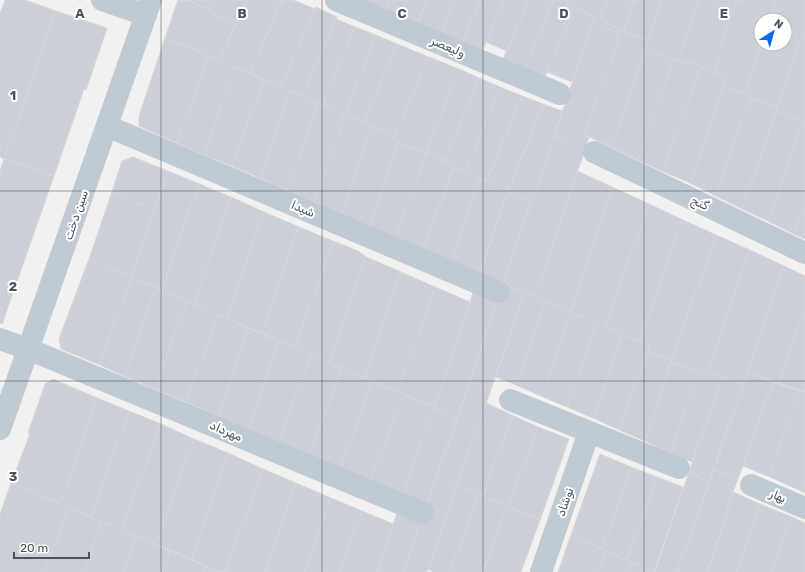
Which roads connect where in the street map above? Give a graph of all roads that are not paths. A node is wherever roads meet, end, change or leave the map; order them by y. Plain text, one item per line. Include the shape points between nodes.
1 (102, 0) edge
2 (336, 0) edge
3 (149, 7) edge
4 (560, 94) dead end
5 (107, 126) junction
6 (594, 152) dead end
7 (805, 253) edge
8 (499, 292) dead end
9 (0, 340) edge
10 (28, 349) junction
11 (510, 400) dead end
12 (0, 429) edge
13 (589, 432) junction
14 (679, 468) dead end
15 (751, 485) dead end
16 (805, 508) edge
17 (423, 513) dead end
18 (541, 572) edge

1 - 3 street
2 - 4 street, ولیعصر
3 - 5 street, سین دخت
5 - 8 street, شیدا
5 - 10 street, سین دخت
6 - 7 street, گنج
9 - 10 street, مهرداد
10 - 12 street, سین دخت
10 - 17 street, مهرداد
11 - 13 street
13 - 14 street
13 - 18 street, نوشاد
15 - 16 street, بهار

